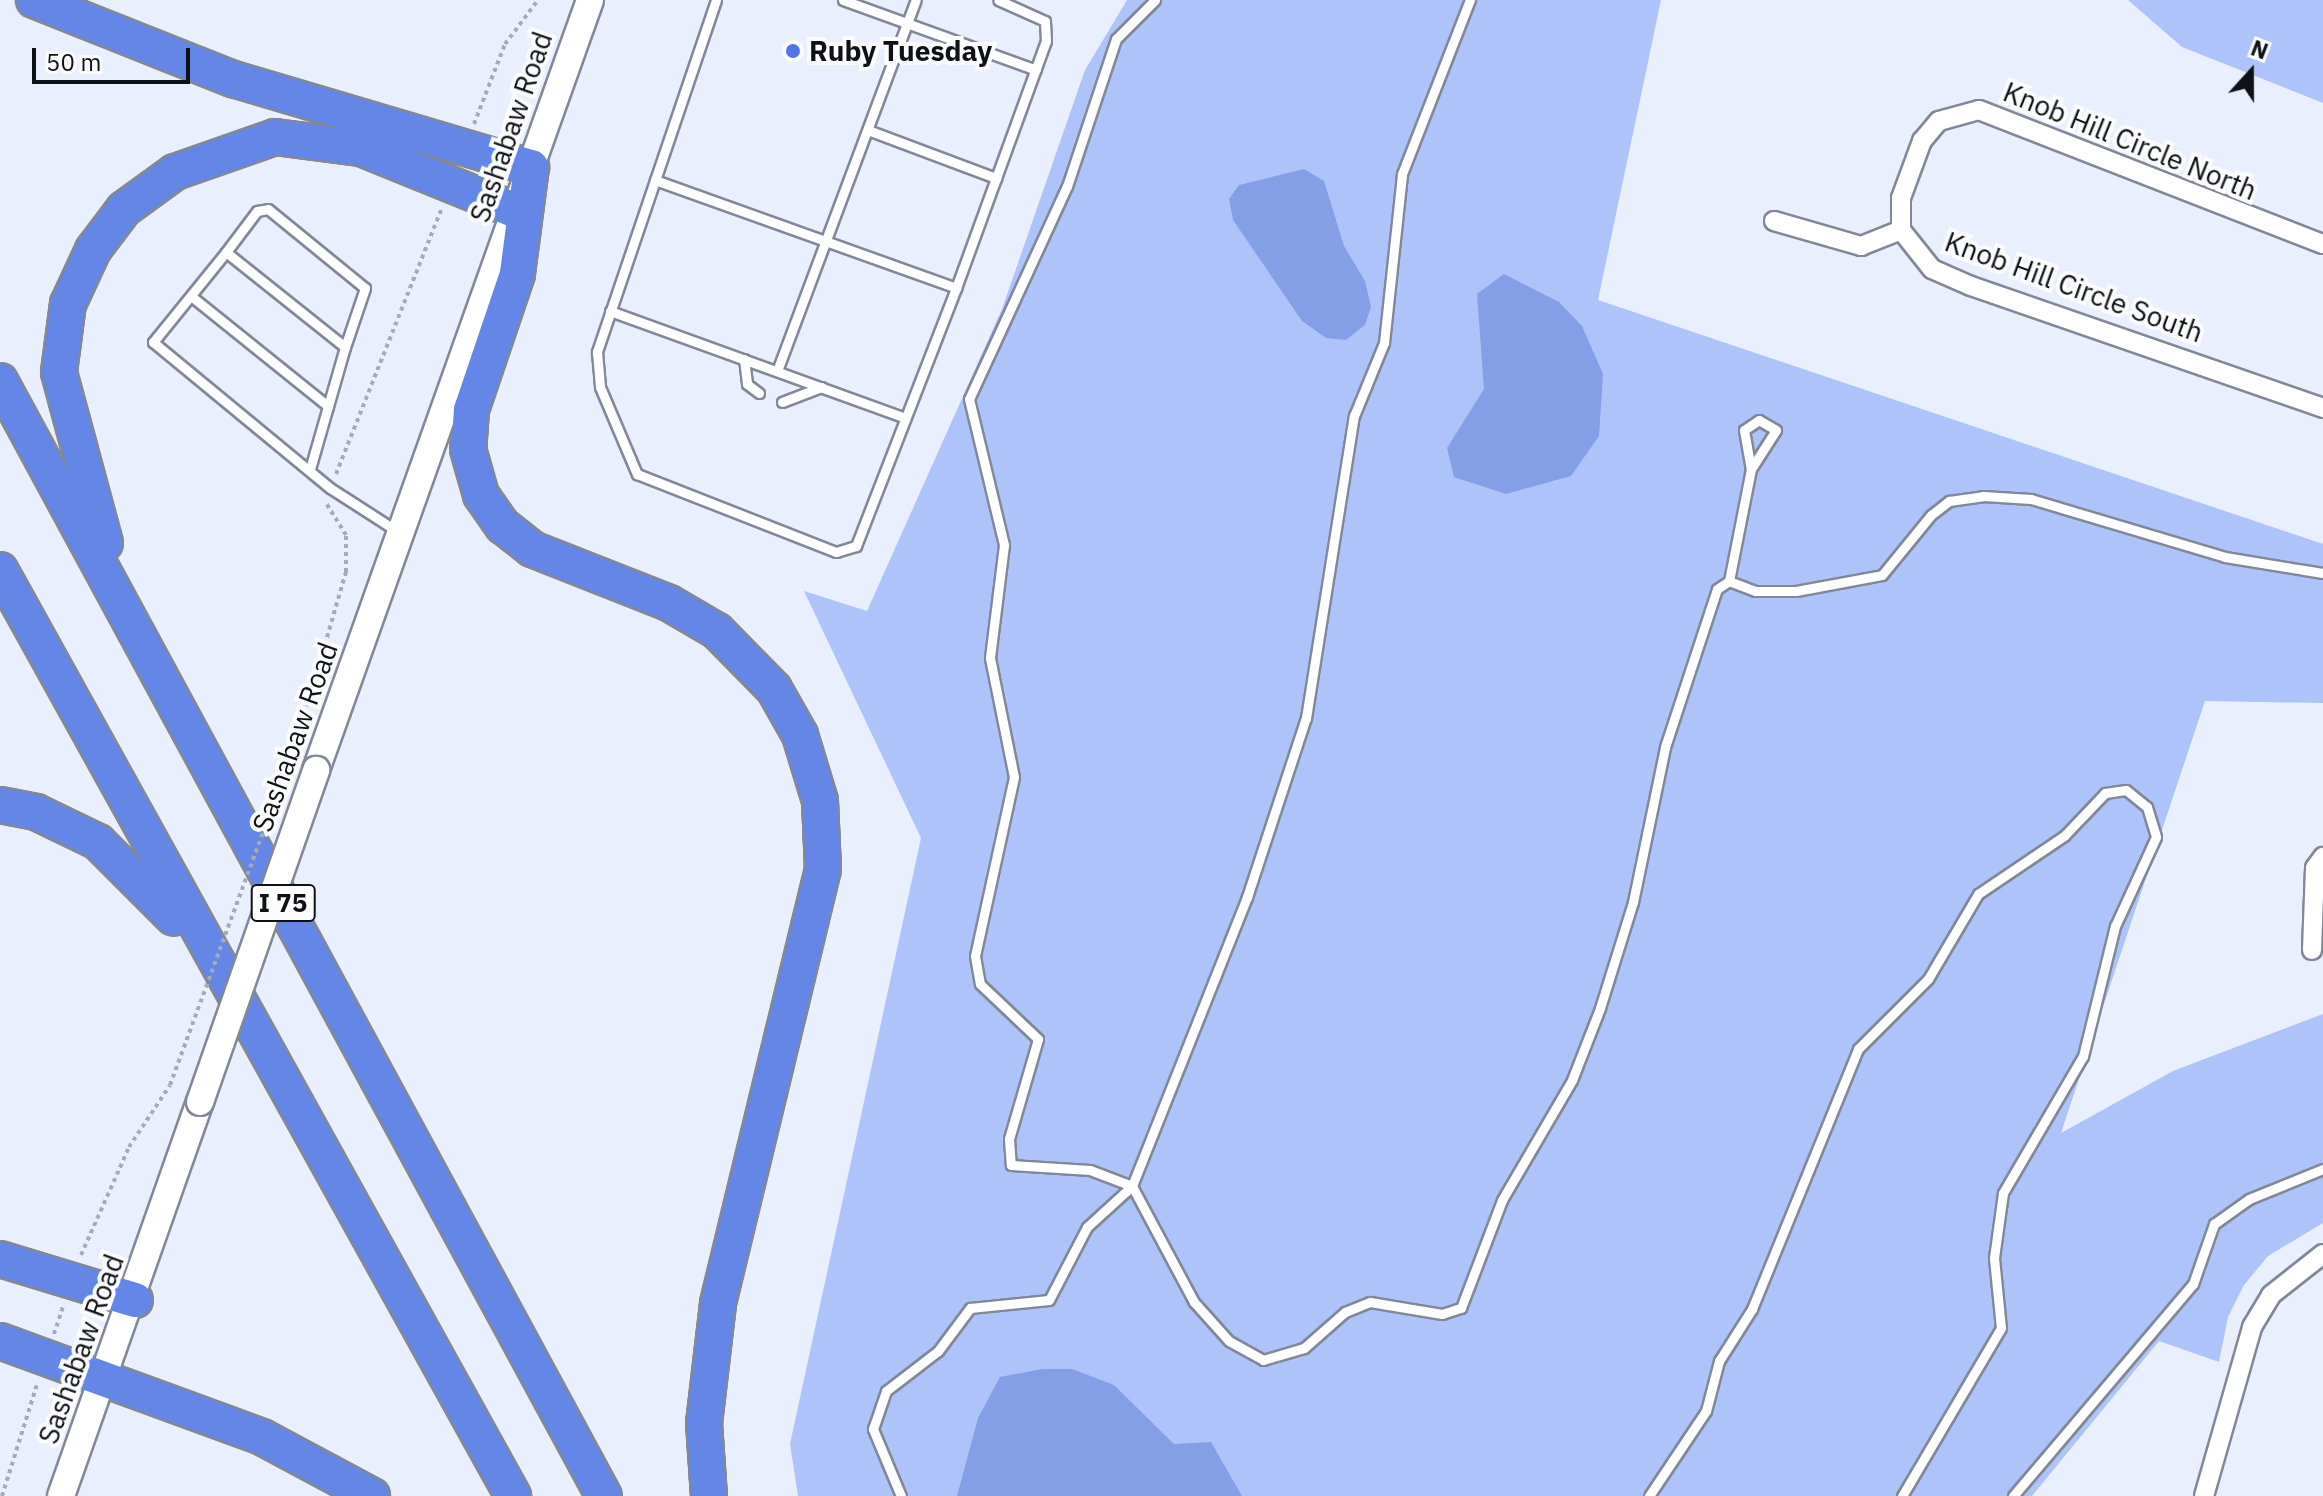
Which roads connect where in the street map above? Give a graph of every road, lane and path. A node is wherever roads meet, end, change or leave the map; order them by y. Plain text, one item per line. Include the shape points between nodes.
1 (34, 0) edge
2 (538, 0) edge
3 (590, 0) edge
4 (716, 0) edge
5 (843, 0) edge
6 (916, 0) edge
7 (998, 0) edge
8 (1155, 0) edge
9 (1470, 0) edge
10 (907, 23) junction
11 (1036, 70) junction
12 (868, 130) junction
13 (471, 131) dead end
14 (531, 167) junction
15 (996, 178) junction
16 (655, 180) junction
17 (442, 208) dead end
18 (516, 211) junction
19 (1774, 221) dead end
20 (1901, 230) junction
21 (826, 243) junction
22 (2323, 244) edge
23 (226, 252) junction
24 (956, 288) junction
25 (191, 296) junction
26 (610, 311) junction
27 (345, 347) junction
28 (744, 359) junction
29 (777, 371) junction
30 (0, 381) edge
31 (821, 387) junction
32 (759, 393) dead end
33 (782, 402) dead end
34 (328, 406) junction
35 (2323, 408) edge
36 (905, 418) junction
37 (310, 469) junction
38 (1751, 469) junction
39 (330, 488) junction
40 (402, 533) junction
41 (0, 570) edge
42 (2323, 573) edge
43 (1729, 581) junction
44 (141, 641) junction
45 (0, 805) edge
46 (2323, 857) edge
47 (2312, 950) dead end
48 (209, 957) junction
49 (2323, 1169) edge
50 (1132, 1186) junction
51 (2323, 1254) edge
52 (0, 1259) edge
53 (72, 1282) junction
54 (135, 1300) junction
55 (0, 1341) edge
56 (45, 1358) junction
57 (106, 1379) junction
58 (2, 1496) edge
59 (61, 1496) edge
60 (372, 1496) edge
61 (513, 1496) edge
62 (604, 1496) edge
63 (709, 1496) edge
64 (901, 1496) edge
65 (1649, 1496) edge
66 (1902, 1496) edge
67 (2013, 1496) edge
68 (2204, 1496) edge

1 - 14 highway via 233,79
2 - 13 path via 505,44
3 - 14 main road, Sashabaw Road
4 - 16 lane
5 - 10 lane
6 - 10 lane
7 - 11 lane via 1045,21
8 - 50 lane via 1116,39 1067,186 969,399 1004,545 990,658 1014,777 975,956 980,984 1038,1039 1009,1139 1011,1165 1090,1170
9 - 50 lane via 1402,174 1384,343 1354,416 1306,718 1247,897
10 - 11 lane
10 - 12 lane
11 - 15 lane
12 - 15 lane
12 - 21 lane
14 - 18 main road, Sashabaw Road
14 - 63 highway via 517,274 471,410 468,449 481,495 503,526 532,549 682,608 738,649 800,735 822,816 817,912 714,1326 704,1423
15 - 24 lane
16 - 21 lane
16 - 26 lane
17 - 39 path
18 - 40 main road, Sashabaw Road
18 - 44 highway via 361,148 275,137 175,172 124,209 93,250 68,304 59,372 93,504
19 - 20 street via 1861,246
20 - 22 street, Knob Hill Circle North via 1901,198 1922,141 1939,121 1979,110
20 - 35 street, Knob Hill Circle South via 1932,269 1971,286
21 - 24 lane
21 - 29 lane
23 - 25 lane
23 - 27 lane
23 - 27 lane via 257,211 268,209 365,288
24 - 36 lane
25 - 34 lane
25 - 37 lane via 153,342
26 - 28 lane
26 - 36 lane via 597,352 600,387 637,474 836,552 856,546
27 - 34 lane
28 - 29 lane
28 - 32 lane via 747,384
29 - 31 lane
30 - 44 highway, I 75
31 - 33 lane
31 - 36 lane
34 - 37 lane
37 - 39 lane
38 - 38 lane via 1776,430 1759,420 1744,430
38 - 43 lane
39 - 40 lane
39 - 53 path, bridge via 323,506 346,535 346,572 298,737 170,1085 99,1205
40 - 54 main road, Sashabaw Road, bridge
41 - 48 highway
42 - 43 lane via 2225,557 2031,499 1983,496 1949,501 1931,515 1882,575 1796,591 1755,591
43 - 50 lane via 1717,589 1665,747 1633,902 1600,1008 1572,1080 1502,1200 1461,1308 1442,1314 1370,1302 1345,1312 1304,1348 1263,1360 1229,1341 1194,1302
44 - 62 highway, I 75
45 - 48 highway via 36,812 98,842
46 - 47 street via 2315,868
48 - 61 highway via 353,1198
49 - 67 lane via 2249,1199 2214,1224 2193,1284
50 - 64 lane via 1087,1227 1049,1300 970,1308 938,1351 886,1391 873,1429
51 - 68 street via 2271,1295 2252,1327
52 - 53 highway
53 - 54 highway
53 - 56 path
54 - 57 main road, Sashabaw Road
55 - 56 highway
56 - 57 highway
56 - 58 path
57 - 59 main road, Sashabaw Road
57 - 60 highway via 262,1437
65 - 66 lane via 1706,1411 1719,1361 1752,1309 1858,1049 1928,979 1978,894 2064,836 2105,793 2126,790 2147,807 2156,837 2115,926 2083,1056 2003,1193 1994,1258 2001,1328

